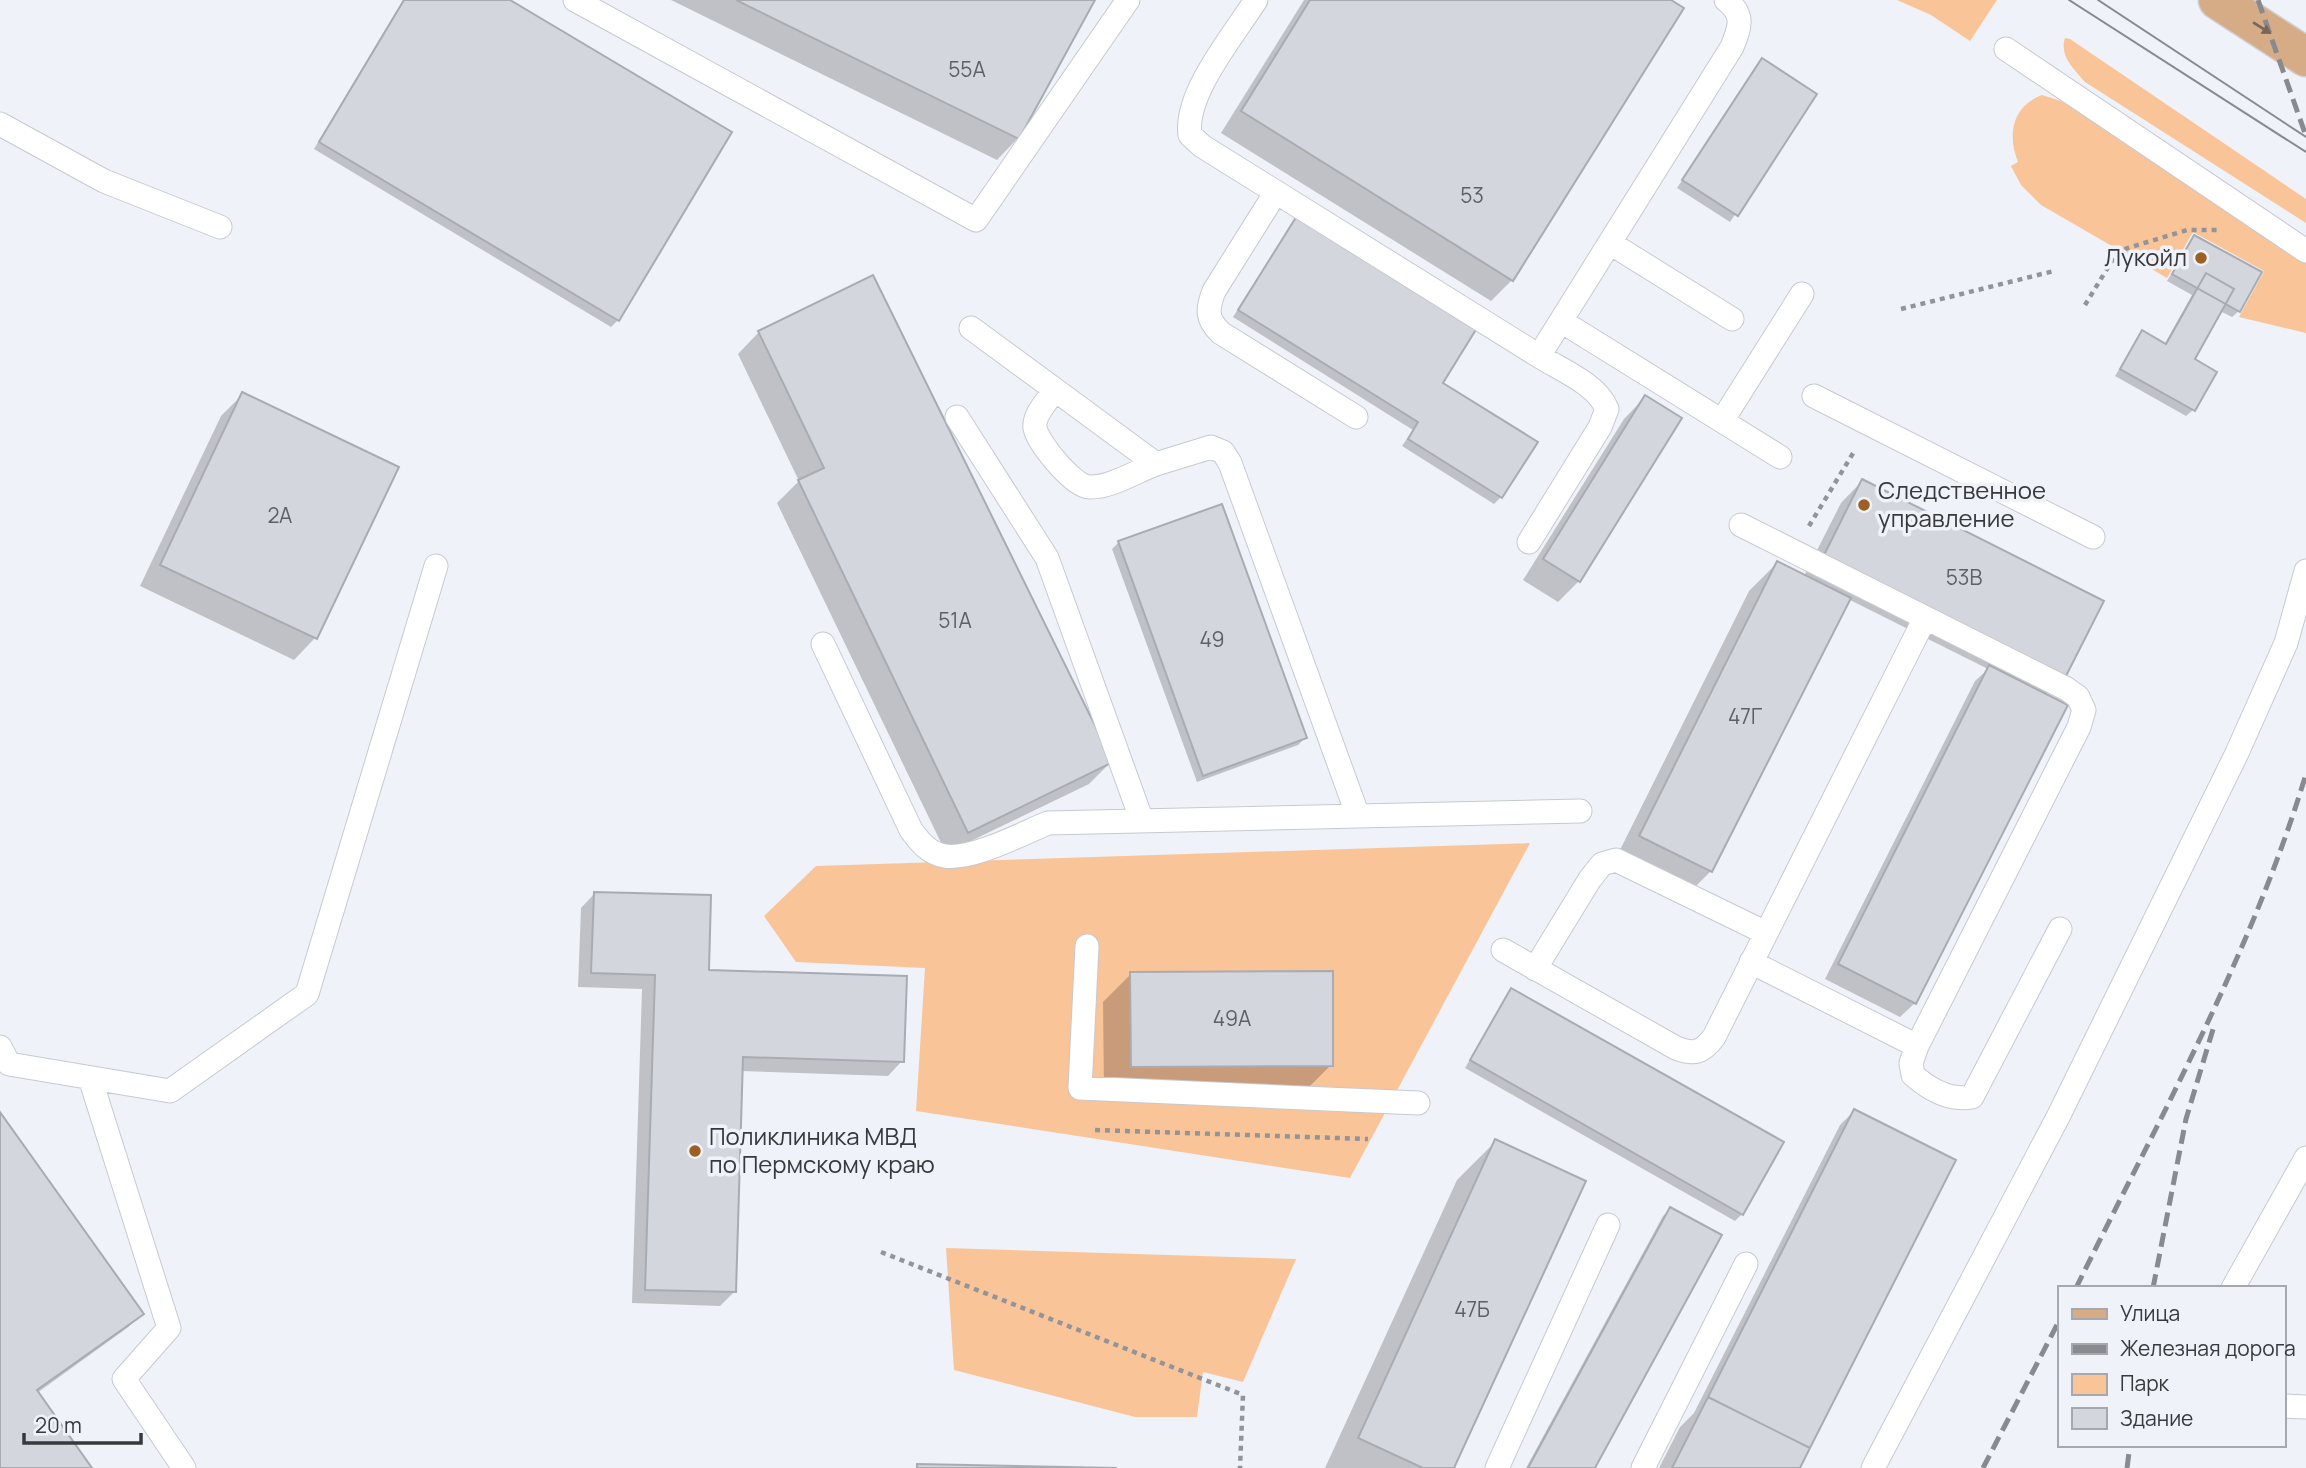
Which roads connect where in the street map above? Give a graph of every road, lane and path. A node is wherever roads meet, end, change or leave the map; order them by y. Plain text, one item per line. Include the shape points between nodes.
1 (575, 0) edge
2 (1128, 0) edge
3 (1256, 0) edge
4 (1726, 0) edge
5 (2218, 0) edge
6 (2006, 50) dead end
7 (2306, 57) edge
8 (0, 124) edge
9 (1276, 192) junction
10 (2257, 217) junction
11 (220, 227) dead end
12 (1610, 243) junction
13 (2306, 251) edge
14 (2054, 271) dead end
15 (1802, 294) dead end
16 (2085, 305) dead end
17 (1901, 309) dead end
18 (1732, 319) dead end
19 (1561, 321) junction
20 (971, 328) dead end
21 (1539, 356) junction
22 (1055, 390) junction
23 (1814, 396) dead end
24 (957, 417) dead end
25 (1356, 417) dead end
26 (1722, 421) junction
27 (1870, 425) junction
28 (1780, 457) dead end
29 (1156, 464) junction
30 (1741, 525) dead end
31 (2093, 537) dead end
32 (1529, 542) dead end
33 (1793, 551) junction
34 (436, 566) dead end
35 (2306, 571) edge
36 (1925, 618) junction
37 (823, 644) dead end
38 (1580, 811) dead end
39 (1358, 816) junction
40 (1142, 821) junction
41 (2060, 929) dead end
42 (1766, 933) junction
43 (1087, 946) dead end
44 (1503, 950) dead end
45 (1751, 962) junction
46 (1535, 969) junction
47 (1917, 1046) junction
48 (0, 1047) edge
49 (90, 1078) junction
50 (1418, 1103) dead end
51 (1095, 1130) dead end
52 (1368, 1139) dead end
53 (2306, 1158) edge
54 (1608, 1226) dead end
55 (881, 1252) dead end
56 (1745, 1265) dead end
57 (2234, 1286) edge
58 (2285, 1406) edge
59 (2306, 1407) edge
60 (184, 1468) edge
61 (1240, 1468) edge
62 (1496, 1468) edge
63 (1643, 1468) edge
64 (1873, 1468) edge

1 - 2 lane via 976,220
3 - 9 lane via 1194,99 1188,119 1190,135 1202,146
4 - 12 lane via 1737,9 1742,23 1732,47
5 -> 7 main road
6 - 10 lane
8 - 11 lane via 104,181
9 - 21 lane
9 - 25 lane via 1214,291 1207,309 1210,323
10 - 13 lane
10 - 16 path via 2240,230 2187,230 2118,251
12 - 18 lane
12 - 19 lane
14 - 17 path
15 - 26 lane
19 - 21 lane
19 - 26 lane
20 - 22 lane
21 - 32 lane via 1592,389 1607,409
22 - 29 lane
22 - 29 lane via 1036,419 1035,429 1077,483 1089,487 1103,484
23 - 27 lane
24 - 40 lane via 1047,558
26 - 28 lane
27 - 31 lane
27 - 33 path
29 - 39 lane via 1211,447 1223,452 1230,463
30 - 33 lane
33 - 36 lane
34 - 49 lane via 307,994 170,1091
35 - 64 lane via 2286,643 2237,752 2058,1117
36 - 42 lane
36 - 47 lane via 2067,689 2078,697 2084,710
37 - 40 lane via 911,830 923,846 943,856 968,854 1048,823
38 - 39 lane
39 - 40 lane
41 - 47 lane via 1972,1097 1945,1095 1913,1075 1911,1063
42 - 45 lane
42 - 46 lane via 1616,860 1602,864 1590,879
43 - 50 lane via 1080,1088
44 - 46 lane
45 - 46 lane via 1714,1037 1705,1050 1690,1054
45 - 47 lane
48 - 49 lane via 9,1064
49 - 60 lane via 169,1328 124,1379
51 - 52 path
53 - 57 lane
54 - 62 lane
55 - 61 path via 1242,1395
56 - 63 lane
58 - 59 lane

